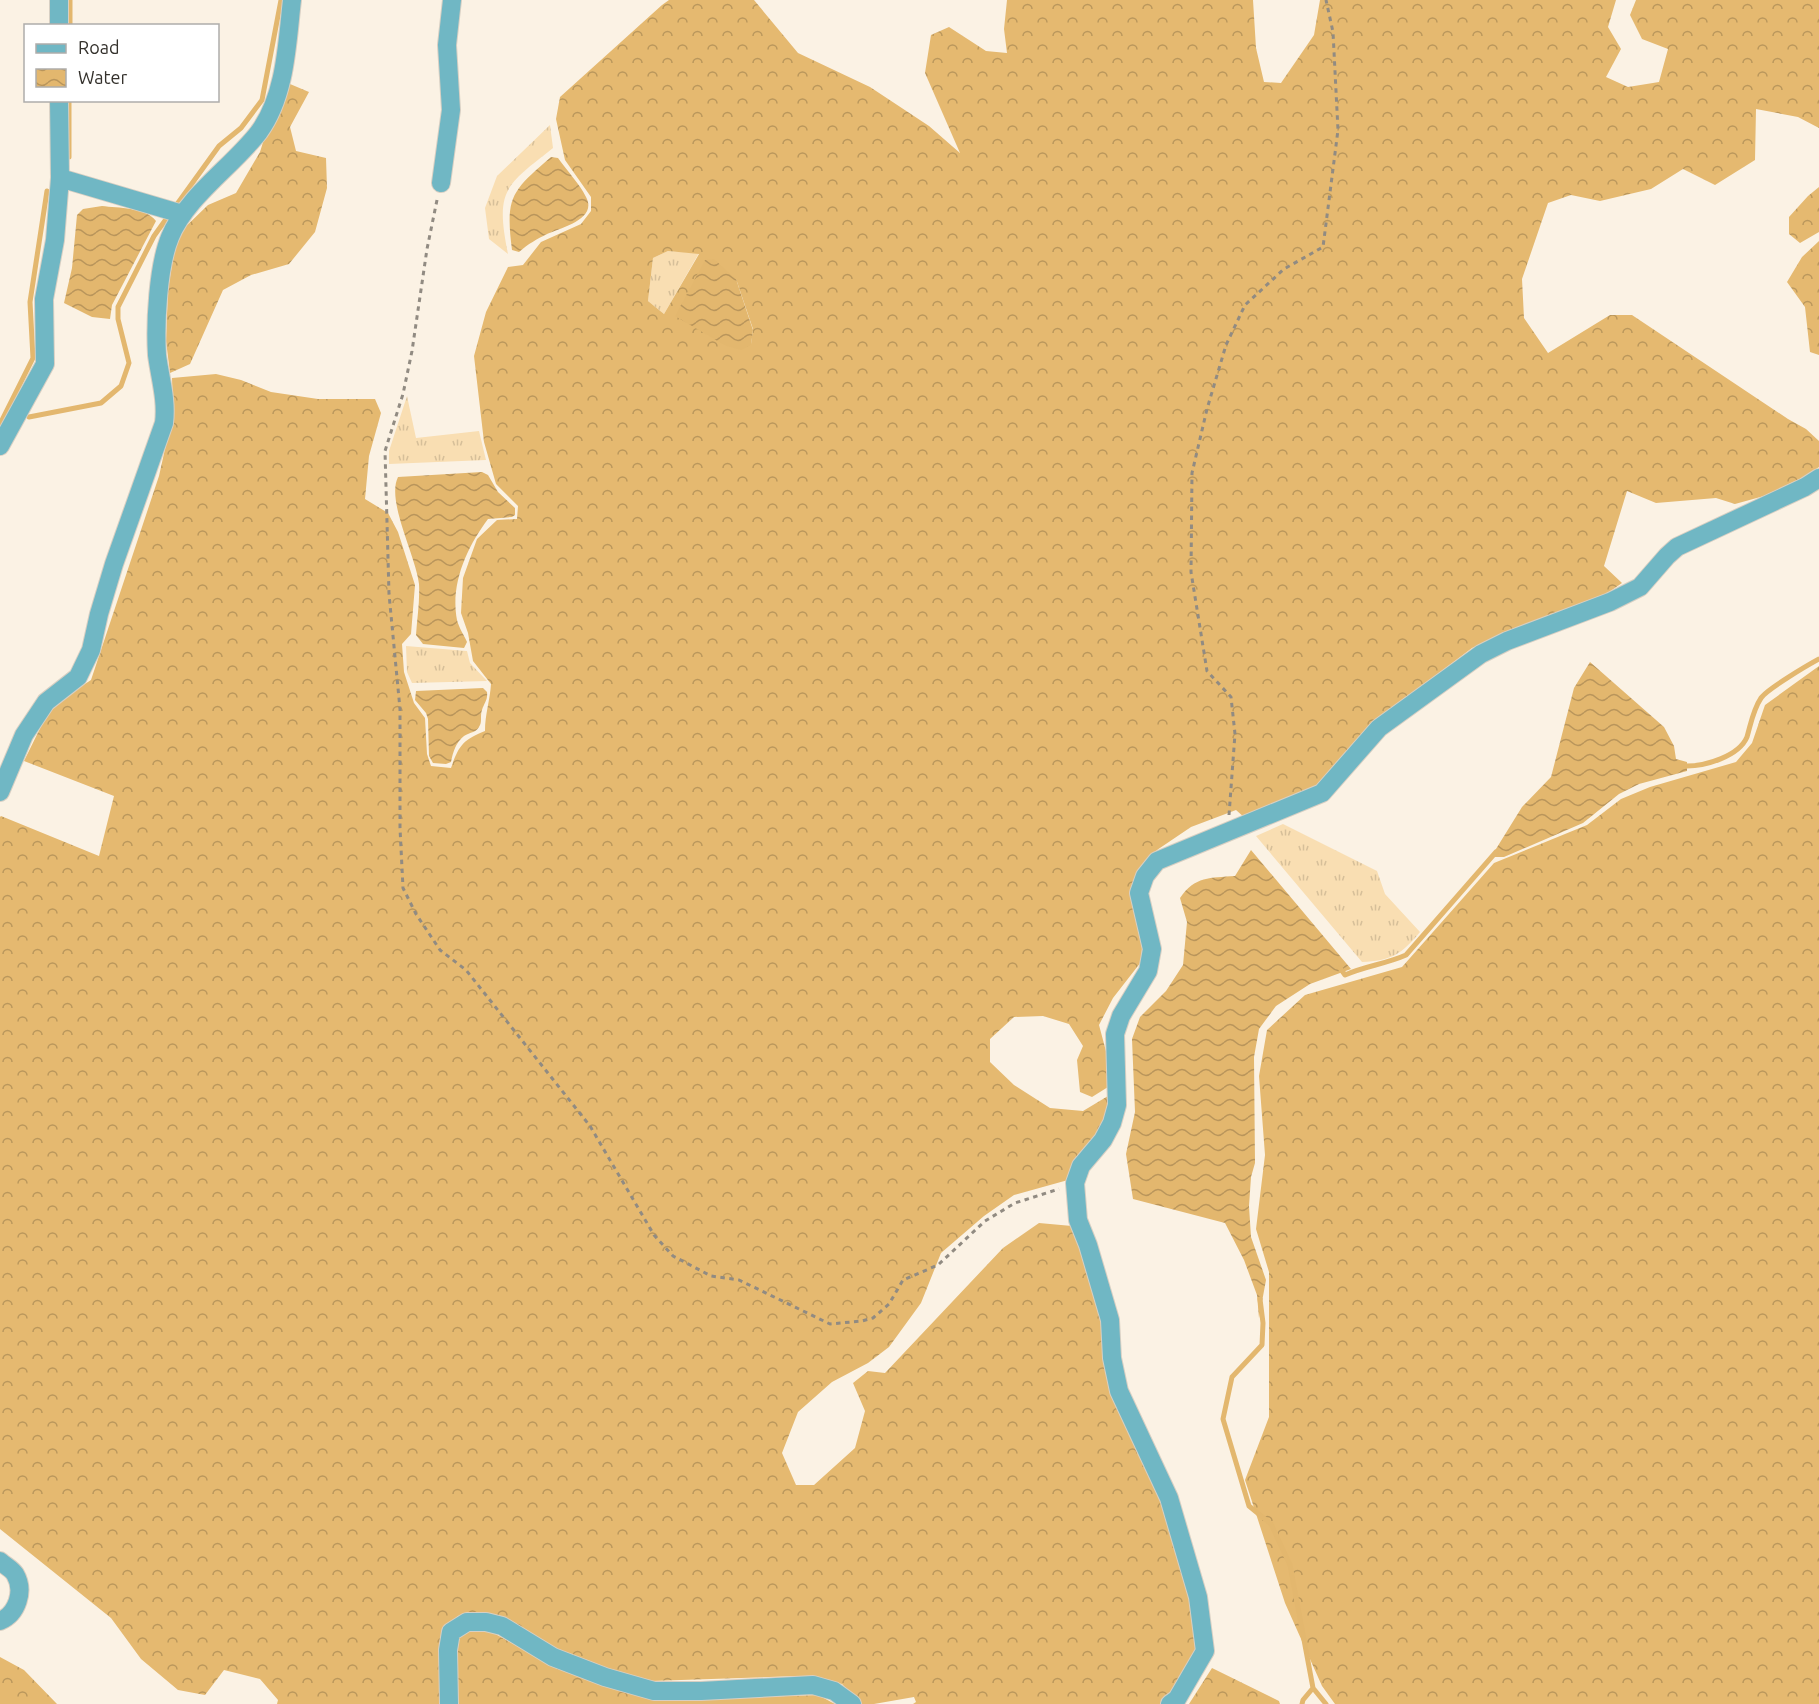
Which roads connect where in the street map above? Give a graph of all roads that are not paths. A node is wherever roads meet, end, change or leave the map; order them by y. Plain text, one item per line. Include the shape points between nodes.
1 (59, 0) edge
2 (292, 0) edge
3 (452, 0) edge
4 (59, 24) edge
5 (59, 102) edge
6 (60, 178) junction
7 (441, 183) road end
8 (174, 212) junction
9 (0, 446) edge
10 (1819, 478) edge
11 (0, 792) edge
12 (0, 1561) edge
13 (0, 1621) edge
14 (449, 1704) edge
15 (852, 1704) edge
16 (1170, 1704) edge

1 - 4 street
2 - 8 street via 284,71 271,111 259,132
3 - 7 street via 447,45 450,110
5 - 6 street
6 - 8 street
6 - 9 street via 55,240 44,299 45,364
8 - 11 street via 160,285 157,354 166,410 164,423 114,564 92,650 78,677 46,702 24,735
10 - 16 street via 1677,546 1640,587 1481,654 1379,729 1322,793 1157,861 1145,876 1139,893 1152,949 1148,970 1115,1034 1117,1105 1112,1124 1081,1166 1075,1183 1078,1220 1110,1320 1119,1391 1169,1498 1198,1597 1205,1651 1177,1699
12 - 13 street via 15,1574 20,1590 17,1606 8,1618
14 - 15 street via 451,1632 467,1622 502,1626 553,1657 654,1690 813,1685 834,1691

